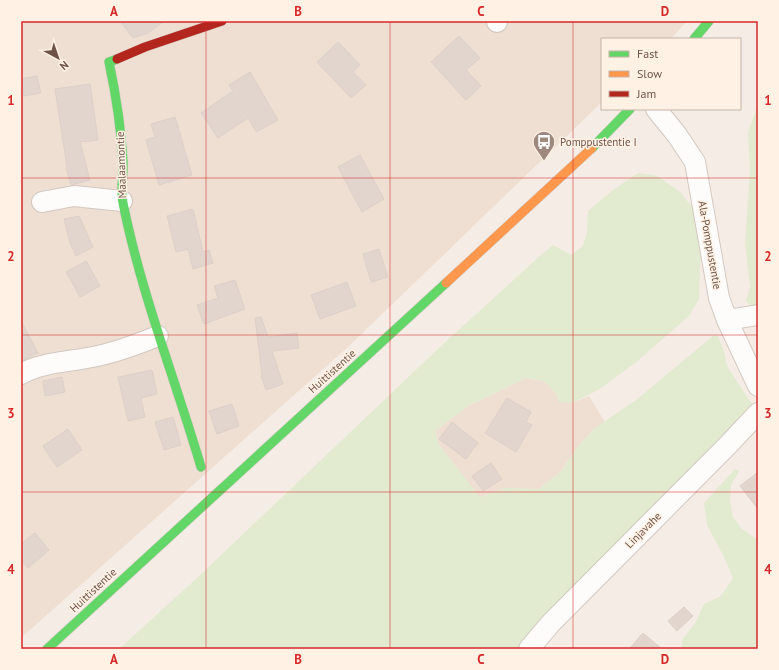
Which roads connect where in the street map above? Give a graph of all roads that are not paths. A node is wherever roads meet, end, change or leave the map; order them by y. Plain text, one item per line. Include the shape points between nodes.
1 (222, 21) edge
2 (709, 21) edge
3 (695, 38) edge
4 (629, 110) edge
5 (657, 110) edge
6 (122, 201) junction
7 (42, 202) dead end
8 (758, 315) edge
9 (727, 320) junction
10 (158, 336) junction
11 (21, 374) edge
12 (758, 386) edge
13 (758, 413) edge
14 (201, 467) dead end
15 (47, 649) edge
16 (529, 649) edge

1 - 6 main road, Maalaamontie via 109,62 117,99 123,162
2 - 3 main road
4 - 15 main road, Huittistentie via 583,157
5 - 9 street, Ala-Pomppustentie via 695,162 719,298
6 - 7 street via 74,196
6 - 10 main road, Maalaamontie
8 - 9 street
9 - 12 street, Ala-Pomppustentie
10 - 11 street via 134,346 89,358 47,365
10 - 14 main road, Maalaamontie
13 - 16 street, Linjavahe via 551,623

